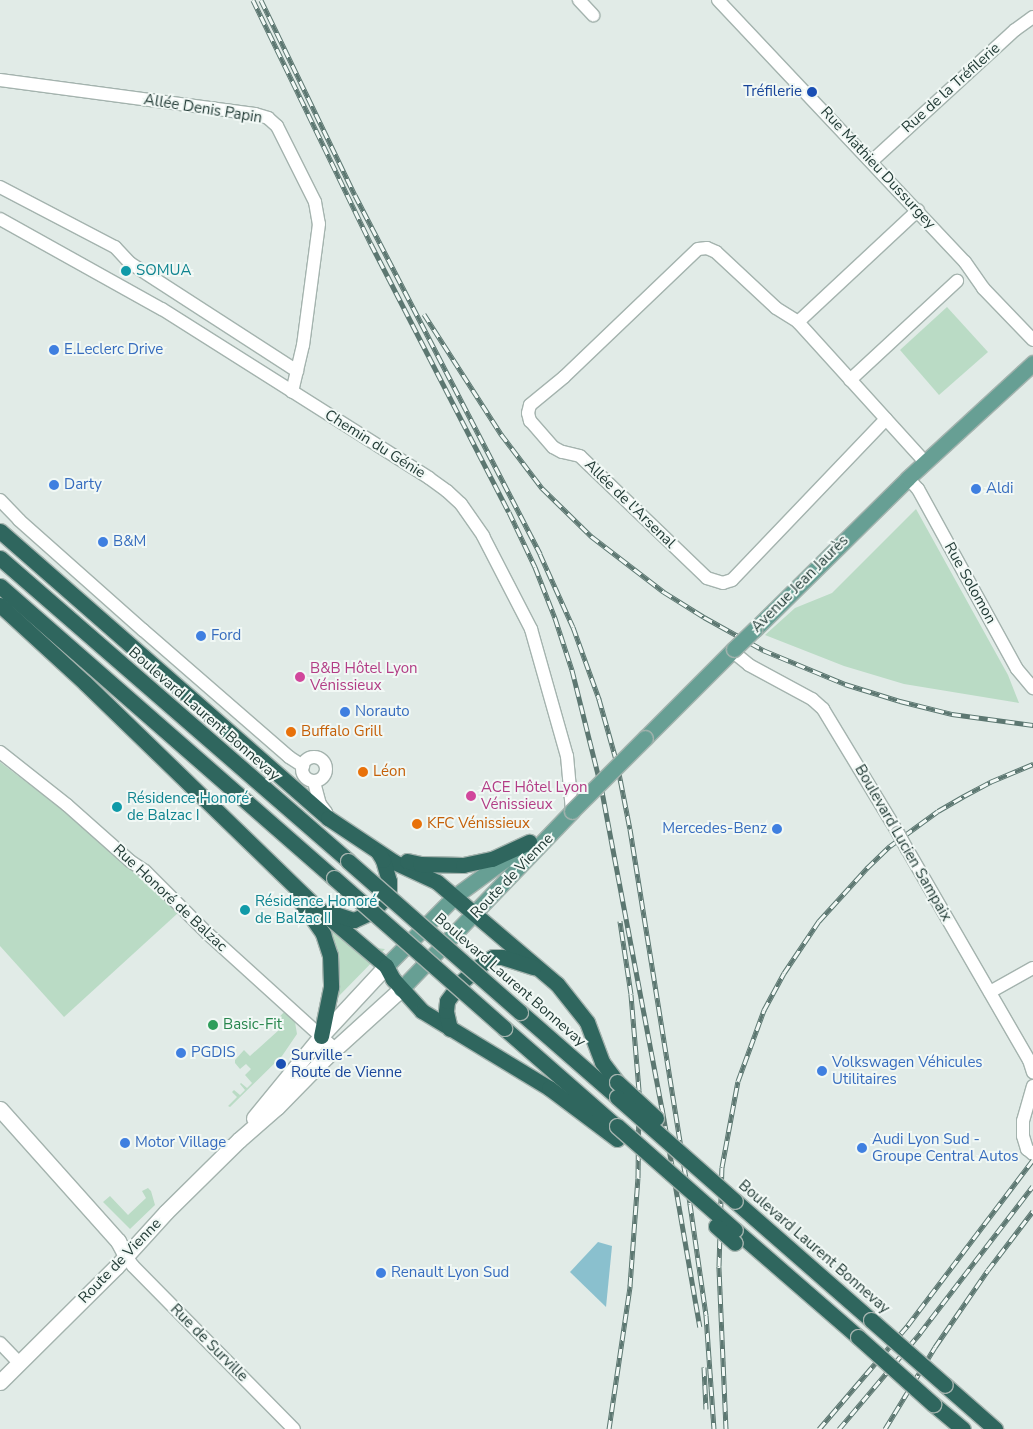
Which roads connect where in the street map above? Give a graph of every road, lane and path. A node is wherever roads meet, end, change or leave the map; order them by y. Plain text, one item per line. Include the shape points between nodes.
1 (579, 0) edge
2 (718, 0) edge
3 (593, 15) dead end
4 (1033, 17) edge
5 (0, 80) edge
6 (872, 161) junction
7 (0, 188) edge
8 (918, 210) junction
9 (0, 219) edge
10 (956, 281) dead end
11 (798, 322) junction
12 (1033, 340) edge
13 (1033, 363) edge
14 (297, 371) junction
15 (850, 380) junction
16 (292, 392) junction
17 (886, 419) junction
18 (925, 462) junction
19 (908, 478) junction
20 (0, 500) edge
21 (0, 531) edge
22 (0, 558) edge
23 (0, 586) edge
24 (0, 605) edge
25 (0, 612) edge
26 (733, 650) junction
27 (54, 654) junction
28 (1033, 688) edge
29 (0, 752) edge
30 (303, 766) junction
31 (314, 782) junction
32 (572, 811) junction
33 (347, 833) junction
34 (529, 842) junction
35 (377, 851) junction
36 (277, 868) junction
37 (455, 896) junction
38 (312, 903) junction
39 (476, 914) junction
40 (386, 966) junction
41 (1033, 968) edge
42 (539, 969) junction
43 (402, 989) junction
44 (990, 992) junction
45 (450, 1029) junction
46 (321, 1036) junction
47 (335, 1049) junction
48 (1033, 1072) edge
49 (1033, 1086) edge
50 (617, 1090) junction
51 (0, 1108) edge
52 (617, 1133) junction
53 (239, 1140) junction
54 (1030, 1151) edge
55 (126, 1256) junction
56 (0, 1343) edge
57 (19, 1363) junction
58 (0, 1382) edge
59 (294, 1429) edge
60 (962, 1429) edge
61 (995, 1429) edge

1 - 3 street
2 - 6 street, Rue Mathieu Dussurgey
4 - 6 street, Rue de la Tréfilerie
5 - 14 street, Allée Denis Papin via 255,114 268,118 277,126 315,202 319,224
6 - 8 street, Rue Mathieu Dussurgey
7 - 14 street via 115,247 130,263
8 - 11 street
8 - 12 street, Rue Mathieu Dussurgey via 966,262 983,288
9 - 16 street, Chemin du Génie via 162,309
10 - 15 street
11 - 15 street, Allée de l'Arsenal
11 - 17 street, Allée de l'Arsenal via 776,308 716,252 698,249 530,405 530,420 553,446 562,452 580,456 707,578 724,583 732,580
13 - 18 main road, Avenue Jean Jaurès
14 - 16 street, Allée Denis Papin
15 - 17 street, Allée de l'Arsenal
16 - 32 street, Chemin du Génie via 447,491 473,519 531,629 567,756
17 - 18 street, Allée de l'Arsenal
18 - 19 main road, Avenue Jean Jaurès
19 - 26 main road, Avenue Jean Jaurès, bridge
19 - 28 street, Rue Solomon via 918,489 1017,669
20 - 30 street via 216,694
21 - 33 highway
22 - 50 highway, Boulevard Laurent Bonnevay, bridge via 520,1012
23 - 52 highway, bridge via 504,1028
24 - 27 highway
25 - 27 street
26 - 32 main road, Avenue Jean Jaurès, bridge
26 - 44 street, Boulevard Lucien Sampaix, bridge via 749,665 812,699 822,709
27 - 36 highway
29 - 46 street, Rue Honoré de Balzac via 145,871
30 - 31 street via 305,776
30 - 31 street via 315,757 325,763 325,776
31 - 33 street via 320,804
32 - 34 main road, Route de Vienne
32 - 39 main road, Route de Vienne
33 - 35 highway
34 - 35 highway via 492,859 455,866 420,864
34 - 37 main road, Route de Vienne
35 - 37 highway via 430,878
35 - 38 highway via 388,874 389,889 373,911 361,918 347,919
36 - 38 highway
36 - 46 highway via 313,918 329,950 330,987
37 - 39 highway
37 - 40 main road, Route de Vienne
38 - 40 highway
39 - 42 highway
39 - 43 main road, Route de Vienne
40 - 43 highway
40 - 46 main road, Route de Vienne
41 - 44 street
42 - 45 highway via 502,957 484,962 447,1001
42 - 50 highway via 563,990 587,1022
43 - 45 highway via 422,1011
43 - 47 main road, Route de Vienne
44 - 48 street, Boulevard Lucien Sampaix
45 - 52 highway
46 - 47 street, Rue Honoré de Balzac
46 - 53 main road, Route de Vienne
47 - 53 main road, Route de Vienne
49 - 54 street via 1023,1120 1023,1136
50 - 61 highway, Boulevard Laurent Bonnevay, bridge via 665,1140
51 - 55 main road via 118,1241
52 - 60 highway, bridge
53 - 55 main road, Route de Vienne
55 - 57 main road, Route de Vienne
55 - 59 street, Rue de Surville
56 - 57 street
57 - 58 main road, Route de Vienne

